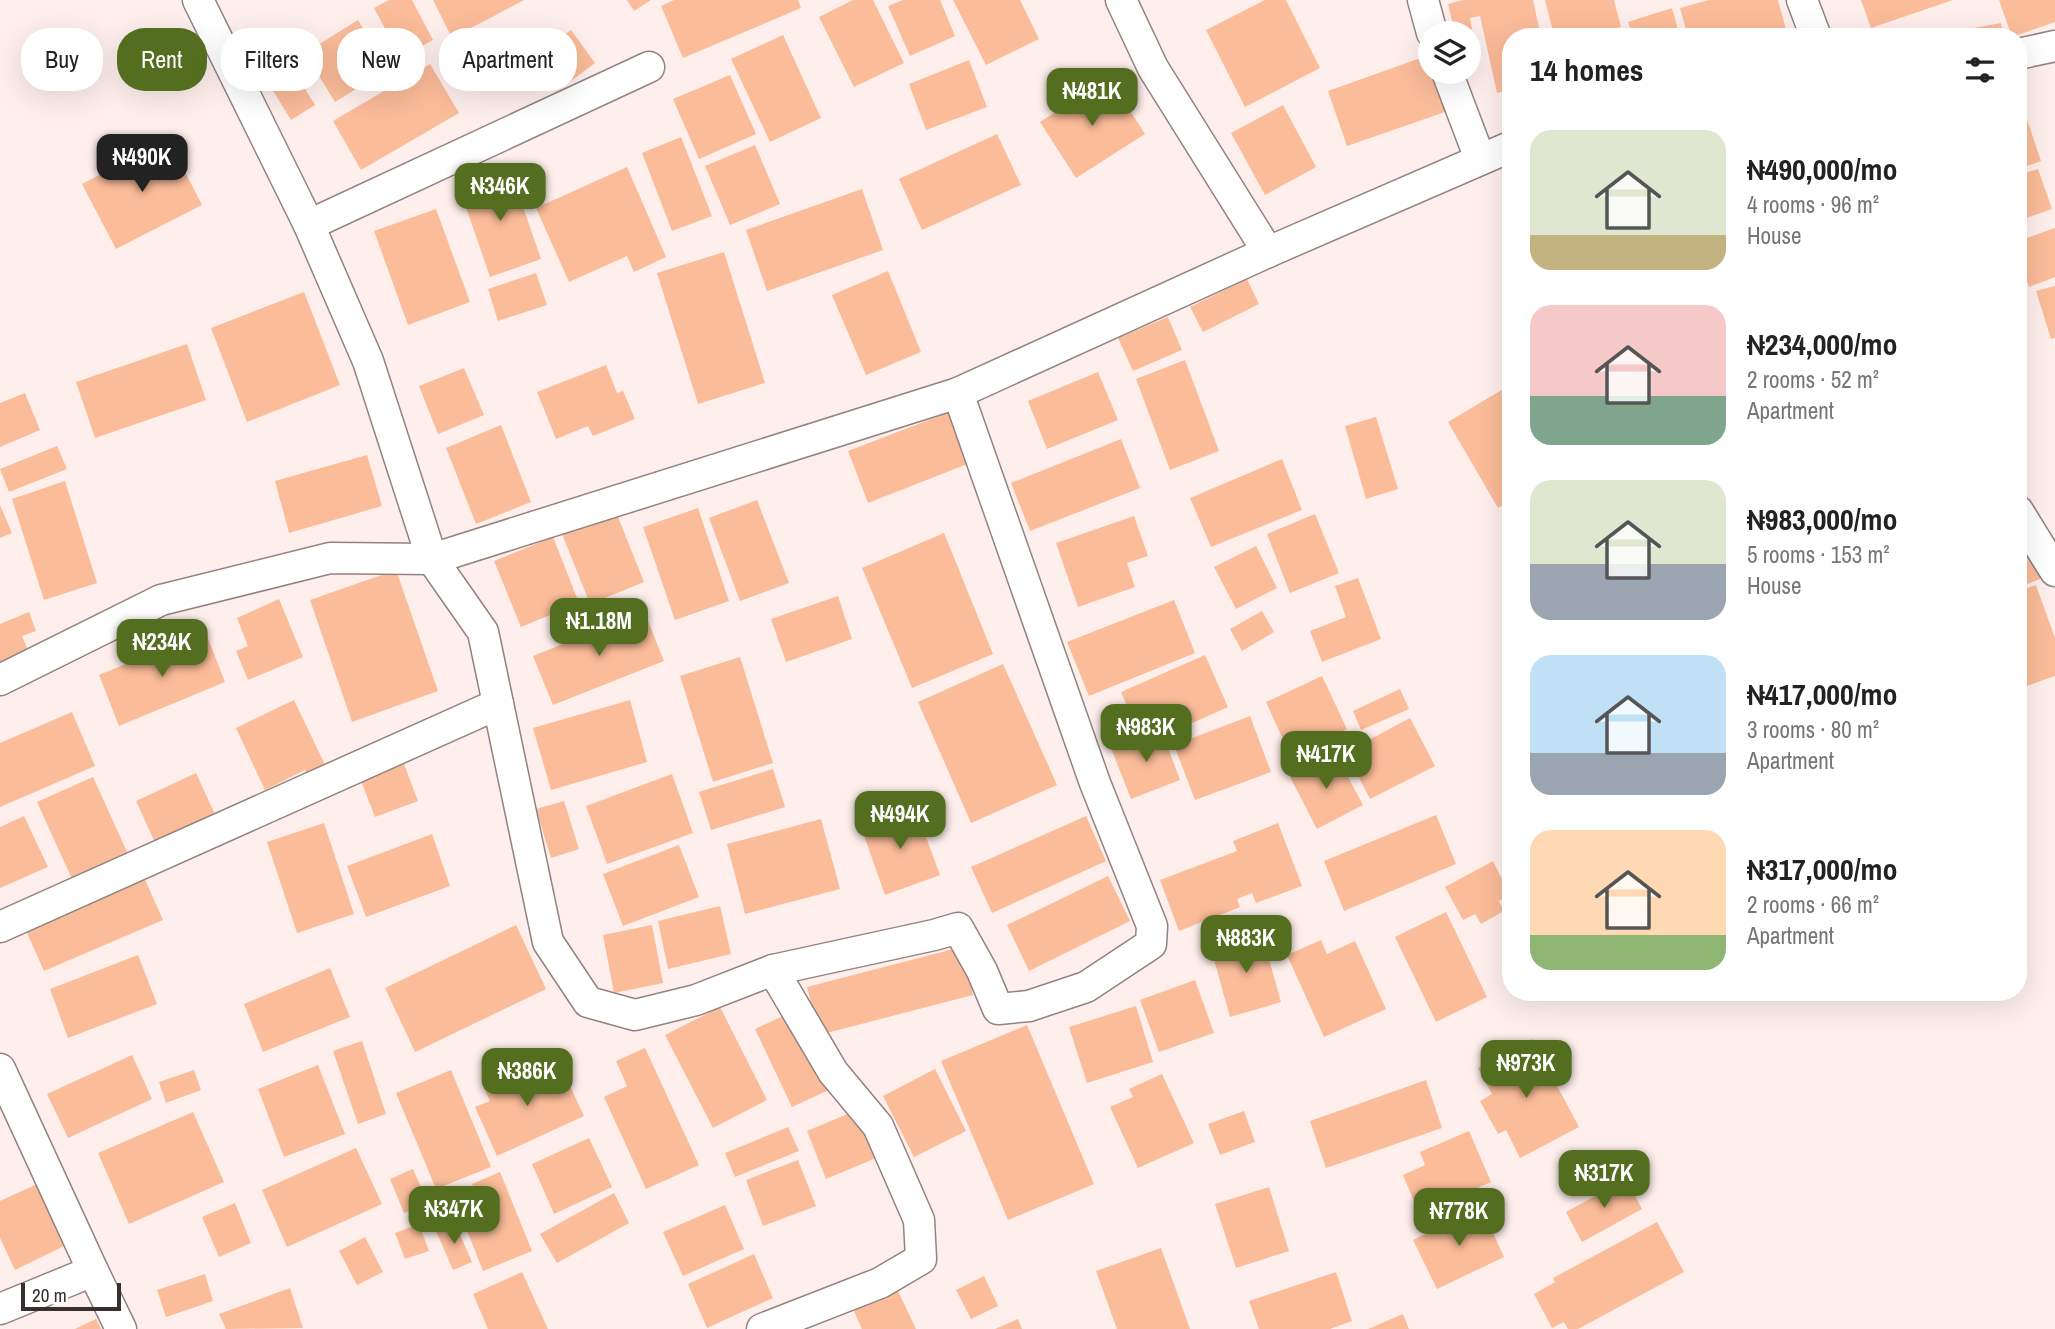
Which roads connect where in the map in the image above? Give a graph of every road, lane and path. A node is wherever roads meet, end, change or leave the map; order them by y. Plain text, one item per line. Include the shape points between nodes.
1 (198, 0) edge
2 (1121, 0) edge
3 (1423, 0) edge
4 (1802, 0) edge
5 (1429, 21) edge
6 (1813, 28) edge
7 (2055, 46) edge
8 (2027, 52) edge
9 (649, 67) dead end
10 (1452, 84) edge
11 (1502, 150) edge
12 (1480, 159) junction
13 (309, 225) junction
14 (1268, 252) junction
15 (958, 393) junction
16 (2027, 526) edge
17 (432, 559) junction
18 (2055, 571) edge
19 (0, 680) edge
20 (498, 704) junction
21 (0, 927) edge
22 (773, 971) junction
23 (0, 1069) edge
24 (93, 1271) junction
25 (0, 1309) edge
26 (121, 1329) edge
27 (762, 1329) edge

1 - 13 street
2 - 14 street via 1153,68
3 - 5 street
4 - 6 street
7 - 8 street
9 - 13 street
10 - 12 street
11 - 12 street
12 - 14 street
13 - 17 street via 368,361
14 - 15 street
15 - 17 street
15 - 22 street via 1091,770 1152,926 1151,944 1086,987 1029,1006 998,1009 958,928
16 - 18 street
17 - 19 street via 330,558 161,600
17 - 20 street via 482,632
20 - 21 street
20 - 22 street via 548,942 588,1002 635,1016 696,1000
22 - 27 street via 833,1072 878,1126 919,1220 921,1259 880,1283
23 - 24 street
24 - 25 street
24 - 26 street

